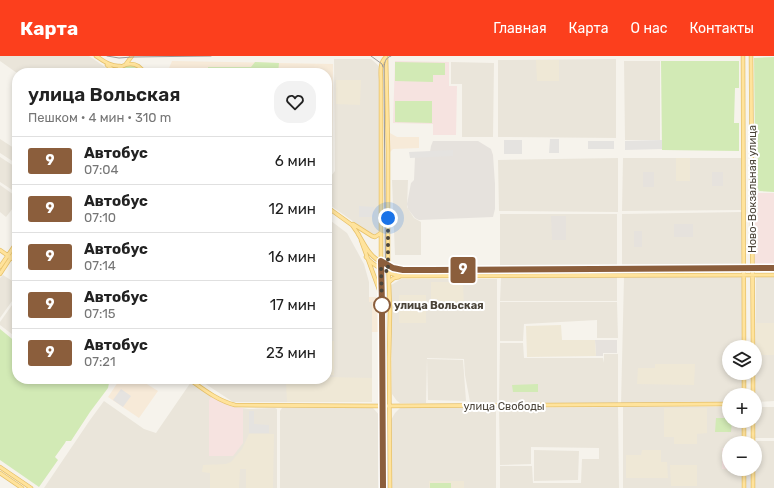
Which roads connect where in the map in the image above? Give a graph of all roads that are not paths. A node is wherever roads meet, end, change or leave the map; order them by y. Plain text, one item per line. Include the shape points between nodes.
1 (96, 56) edge
2 (132, 56) edge
3 (743, 56) edge
4 (750, 56) edge
5 (100, 59) junction
6 (126, 64) junction
7 (137, 65) junction
8 (122, 66) junction
9 (111, 68) edge
10 (119, 68) edge
11 (141, 68) edge
12 (332, 210) edge
13 (343, 218) junction
14 (381, 233) junction
15 (358, 234) junction
16 (0, 250) edge
17 (12, 251) edge
18 (12, 254) edge
19 (9, 257) junction
20 (366, 257) junction
21 (12, 259) edge
22 (381, 261) junction
23 (388, 266) junction
24 (0, 267) edge
25 (381, 268) junction
26 (743, 268) junction
27 (752, 268) junction
28 (774, 268) edge
29 (388, 272) junction
30 (0, 274) edge
31 (744, 275) junction
32 (752, 275) junction
33 (774, 275) edge
34 (400, 276) junction
35 (389, 282) junction
36 (382, 297) junction
37 (744, 340) edge
38 (753, 340) edge
39 (196, 384) edge
40 (722, 404) edge
41 (383, 406) junction
42 (390, 406) junction
43 (0, 467) edge
44 (0, 473) edge
45 (744, 476) edge
46 (753, 476) edge
47 (22, 488) edge
48 (31, 488) edge
49 (384, 488) edge
50 (390, 488) edge
51 (744, 488) edge
52 (753, 488) edge

1 - 5 main road
2 - 6 main road
2 - 7 main road
3 - 26 main road, Ново-Вокзальная улица
4 - 27 main road, Ново-Вокзальная улица
5 - 8 main road via 113,66
5 - 9 main road
6 - 7 main road
6 - 8 main road
7 - 11 main road
8 - 10 main road
12 - 13 main road
13 - 14 main road via 372,236
13 - 15 main road
14 - 22 main road
14 - 23 main road via 381,67 386,57
15 - 20 main road
15 - 22 main road via 370,254
16 - 19 main road
17 - 19 main road
18 - 19 main road
19 - 21 main road
19 - 24 main road
19 - 30 main road
20 - 25 main road
20 - 36 main road
22 - 23 main road
22 - 25 main road
23 - 26 main road via 403,270
23 - 29 main road
25 - 29 main road
25 - 36 main road
26 - 27 main road
26 - 31 main road, Ново-Вокзальная улица
27 - 28 main road
27 - 32 main road, Ново-Вокзальная улица
29 - 34 main road
29 - 35 main road
31 - 32 main road
31 - 34 main road
31 - 37 main road, Ново-Вокзальная улица
32 - 33 main road
32 - 38 main road, Ново-Вокзальная улица
34 - 35 main road
35 - 42 main road
36 - 41 main road
39 - 41 main road, улица Свободы via 218,399 235,406
40 - 42 main road, улица Свободы
41 - 42 main road, улица Свободы
41 - 49 main road
42 - 50 main road
43 - 48 main road
44 - 47 main road
45 - 51 main road
46 - 52 main road

